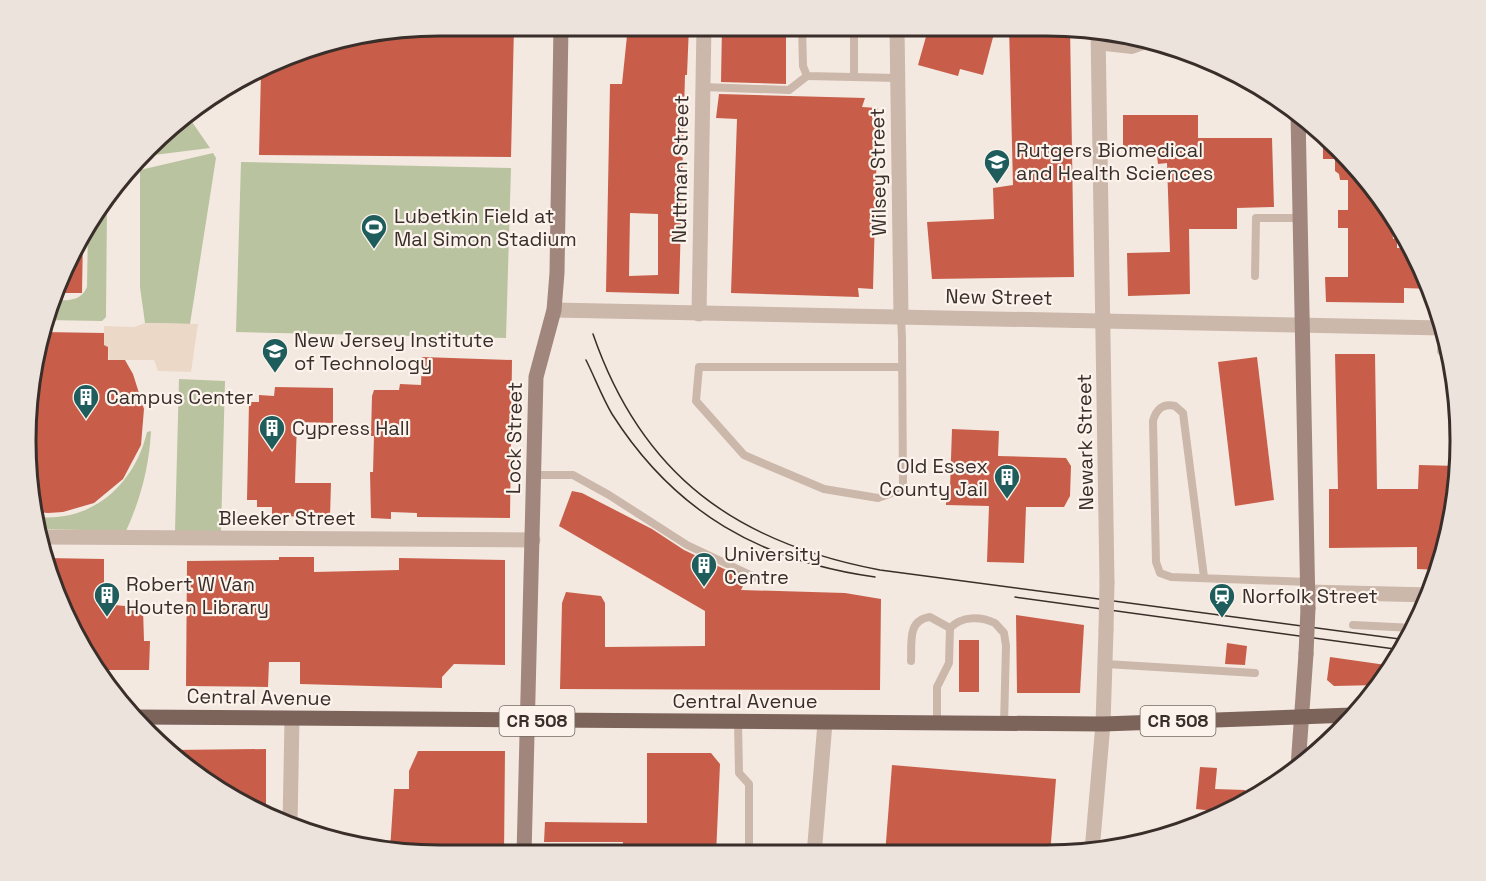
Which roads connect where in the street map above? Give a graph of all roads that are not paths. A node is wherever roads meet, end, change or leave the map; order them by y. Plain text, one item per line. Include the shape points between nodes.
1 (561, 36) edge
2 (704, 36) edge
3 (802, 36) edge
4 (854, 36) edge
5 (897, 36) edge
6 (1098, 39) edge
7 (1140, 48) edge
8 (807, 76) junction
9 (854, 76) junction
10 (898, 78) junction
11 (703, 87) junction
12 (1298, 125) edge
13 (1301, 218) junction
14 (1255, 276) dead end
15 (554, 310) junction
16 (699, 314) junction
17 (901, 317) junction
18 (1103, 319) junction
19 (1303, 324) junction
20 (1434, 328) edge
21 (902, 367) junction
22 (534, 475) junction
23 (48, 537) edge
24 (533, 540) junction
25 (1204, 577) junction
26 (761, 580) dead end
27 (1308, 587) junction
28 (1419, 594) edge
29 (1353, 625) dead end
30 (1404, 627) edge
31 (951, 628) junction
32 (911, 661) dead end
33 (1106, 664) junction
34 (1255, 673) dead end
35 (1343, 715) edge
36 (1302, 716) junction
37 (145, 717) edge
38 (292, 719) junction
39 (529, 721) junction
40 (738, 722) junction
41 (825, 723) junction
42 (937, 723) junction
43 (1004, 724) junction
44 (1102, 724) junction
45 (1299, 755) edge
46 (290, 816) edge
47 (1093, 842) edge
48 (524, 845) edge
49 (749, 845) edge
50 (815, 845) edge

1 - 15 main road, Lock Street
2 - 11 street, Nuttman Street
3 - 8 lane
4 - 9 lane
5 - 10 street, Wilsey Street
6 - 7 lane via 1132,50
6 - 18 street, Newark Street
8 - 9 lane
8 - 11 lane via 789,90
9 - 10 lane
10 - 17 street, Wilsey Street
11 - 16 street, Nuttman Street
12 - 13 main road
13 - 14 lane via 1256,218
13 - 19 main road
15 - 16 street, New Street
15 - 22 main road, Lock Street via 536,377
16 - 17 street, New Street
17 - 18 street, New Street
17 - 21 lane
18 - 19 street, New Street
18 - 33 street, Newark Street, bridge
19 - 20 street, New Street
19 - 27 main road
21 - 21 lane via 903,489 878,498 824,489 744,455 696,401 699,367
22 - 24 main road, Lock Street
22 - 26 lane via 573,475 687,545
23 - 24 street, Bleeker Street
24 - 39 main road, Lock Street
25 - 25 lane via 1184,420 1179,409 1170,405 1157,410 1153,421 1156,566 1164,575
25 - 27 lane
27 - 28 street
27 - 36 main road, bridge
29 - 30 lane
31 - 32 lane via 930,617 917,621 912,628
31 - 42 lane via 949,663 937,687
31 - 43 lane via 969,618 990,621 1004,633
33 - 34 lane
33 - 44 street, Newark Street
35 - 36 main road, Central Avenue / CR 508
36 - 44 main road, Central Avenue / CR 508
36 - 45 main road
37 - 38 main road, Central Avenue / CR 508
38 - 39 main road, Central Avenue / CR 508
38 - 46 street
39 - 40 main road, Central Avenue / CR 508
39 - 48 main road, Lock Street
40 - 41 main road, Central Avenue / CR 508
40 - 49 lane via 739,773 749,784
41 - 42 main road, Central Avenue / CR 508
41 - 50 street
42 - 43 main road, Central Avenue / CR 508
43 - 44 main road, Central Avenue / CR 508
44 - 47 street, Newark Street

